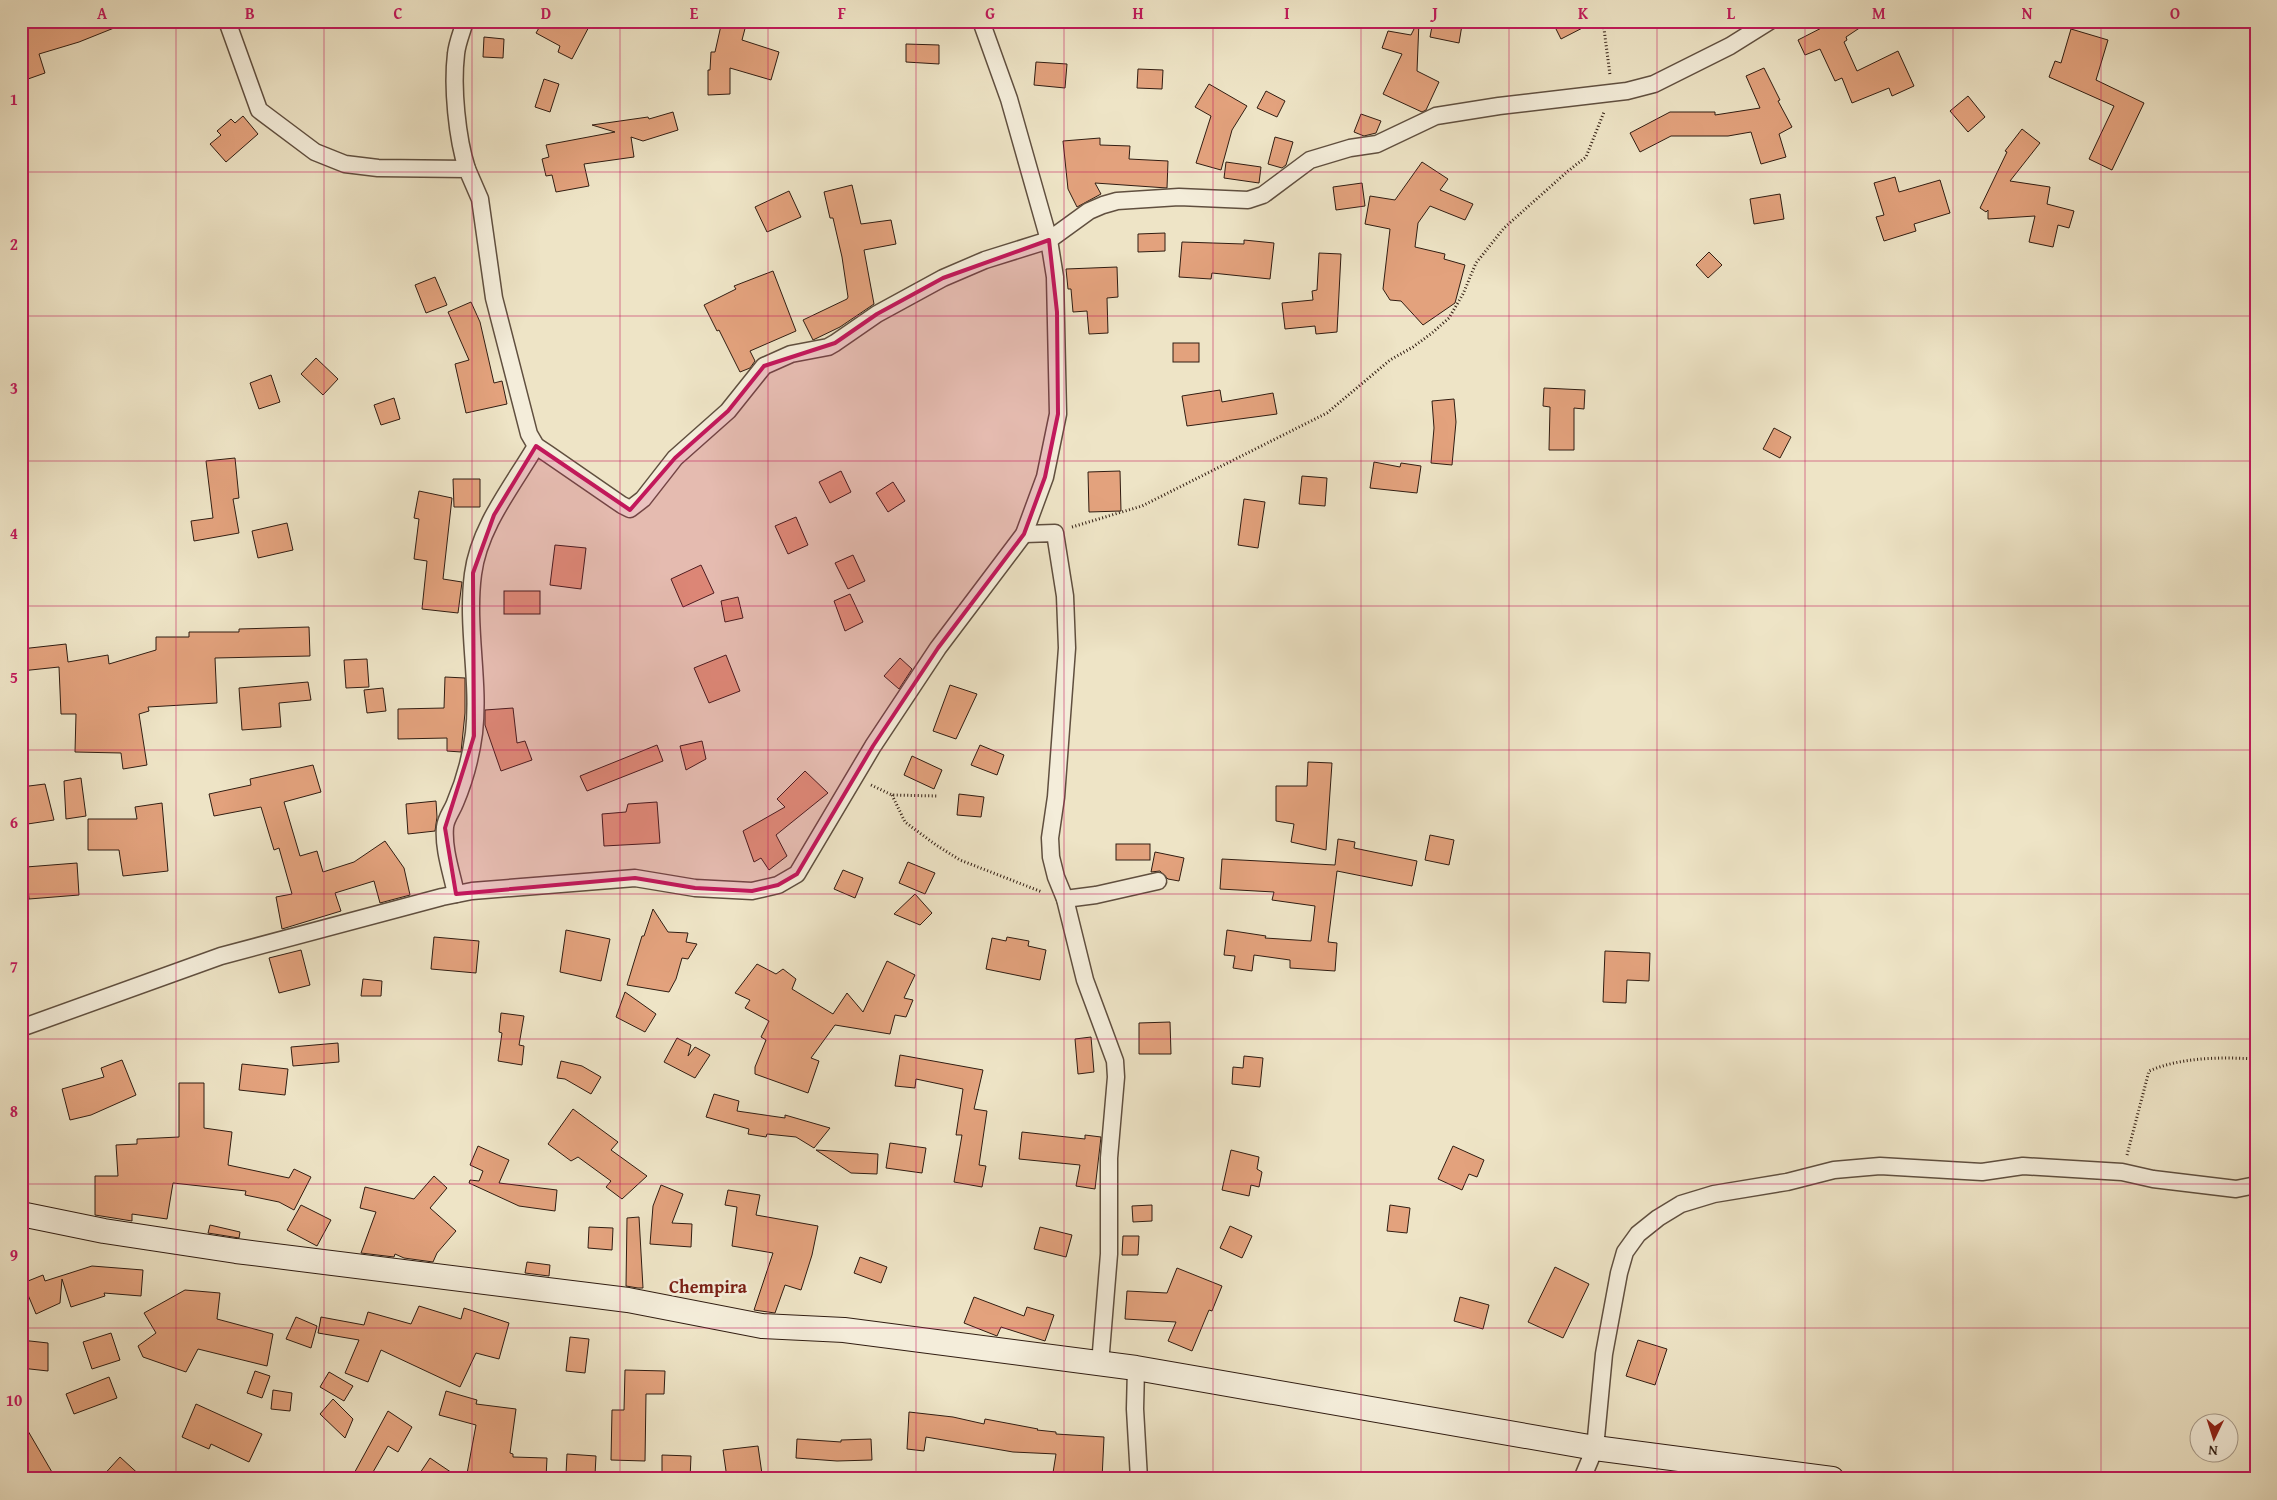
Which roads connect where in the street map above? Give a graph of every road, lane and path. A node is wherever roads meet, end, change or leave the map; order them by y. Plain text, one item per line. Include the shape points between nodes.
1 (227, 21) edge
2 (465, 21) edge
3 (981, 21) edge
4 (1603, 21) edge
5 (1770, 21) edge
6 (1611, 93) junction
7 (467, 169) junction
8 (1049, 240) junction
9 (536, 446) junction
10 (1055, 533) junction
11 (1024, 534) junction
12 (855, 776) junction
13 (892, 795) junction
14 (938, 796) dead end
15 (1158, 881) dead end
16 (456, 894) junction
17 (1065, 899) junction
18 (21, 1028) edge
19 (2256, 1059) edge
20 (2122, 1172) junction
21 (2256, 1185) edge
22 (21, 1214) edge
23 (1100, 1364) junction
24 (1136, 1368) junction
25 (1596, 1448) junction
26 (1139, 1479) edge
27 (1582, 1479) edge
28 (1832, 1479) edge

1 - 7 street via 258,110 314,152 345,164 378,168
2 - 7 street via 456,54 458,123
3 - 8 street via 1009,99
4 - 6 path
5 - 6 street via 1730,46 1654,84
6 - 8 street via 1436,116 1376,144 1310,160 1263,195 1248,200 1179,197 1117,201 1089,211
6 - 10 path via 1586,157 1504,228 1476,263 1449,318 1432,333 1390,360 1327,413 1142,506
7 - 9 street via 480,199 494,298 529,434
8 - 9 street via 943,278 877,314 835,343 791,354 764,366 728,411 674,458 643,499 632,508 622,506
8 - 11 street via 1057,312 1058,414 1044,477
9 - 16 street via 494,516 473,573 474,736 460,791 445,828
10 - 11 street
10 - 17 street via 1065,596 1067,648 1050,838 1051,857
11 - 12 street via 938,648
12 - 13 path
12 - 16 street via 797,874 778,885 752,891 695,888 634,878
13 - 14 path
13 - 17 path via 905,822 960,860
15 - 17 street
16 - 18 street via 221,956
17 - 23 street via 1085,980 1115,1069 1109,1158 1109,1254
19 - 20 path via 2204,1059 2164,1065 2149,1071
20 - 21 street via 2236,1189
20 - 25 street via 2023,1166 1982,1172 1880,1166 1834,1170 1787,1182 1714,1194 1681,1204 1638,1234 1625,1252 1604,1354
22 - 23 street via 104,1231 236,1251 628,1300 762,1326 844,1330
23 - 24 street
24 - 25 street
24 - 26 street via 1134,1409
25 - 27 street
25 - 28 street

